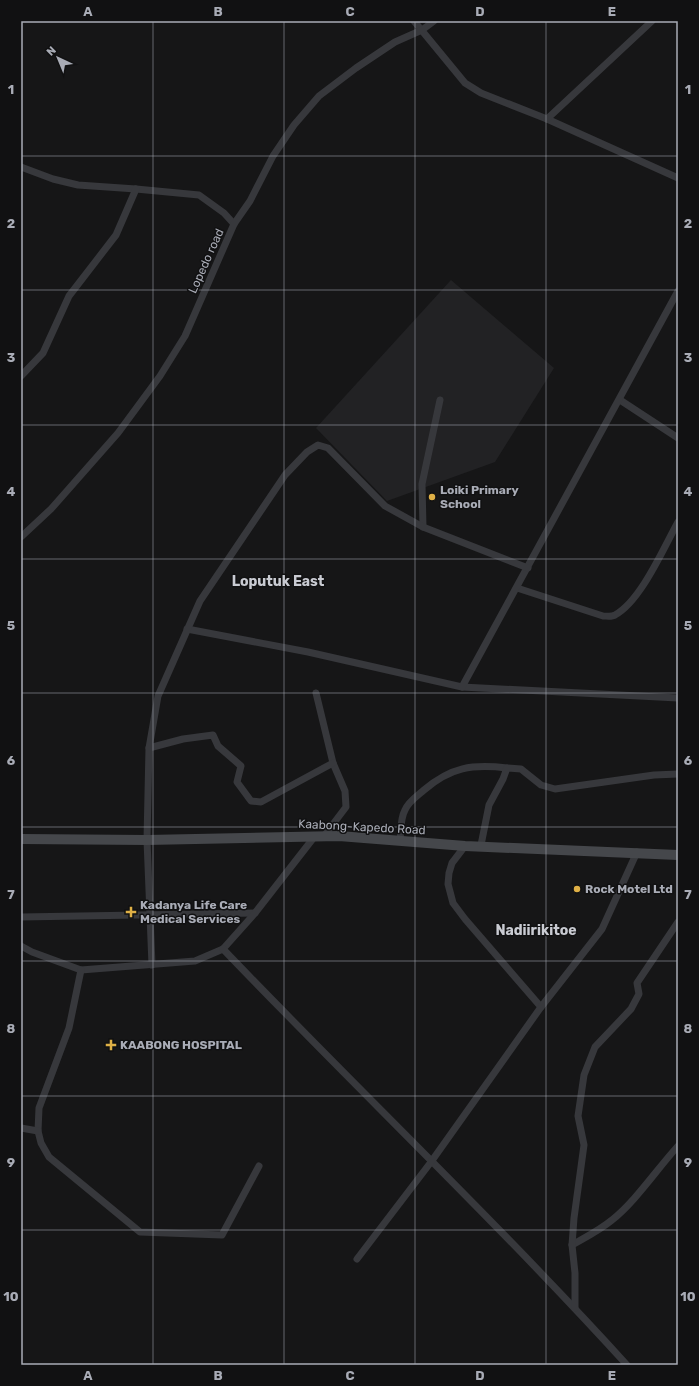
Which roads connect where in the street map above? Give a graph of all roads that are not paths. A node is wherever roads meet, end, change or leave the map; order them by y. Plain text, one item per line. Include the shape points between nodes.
1 (414, 21) edge
2 (434, 21) edge
3 (652, 21) edge
4 (422, 30) junction
5 (547, 119) junction
6 (21, 167) edge
7 (678, 178) edge
8 (136, 188) junction
9 (234, 224) junction
10 (678, 291) edge
11 (21, 376) edge
12 (440, 400) dead end
13 (620, 400) junction
14 (678, 438) edge
15 (678, 522) edge
16 (423, 527) junction
17 (21, 537) edge
18 (528, 568) junction
19 (517, 588) junction
20 (187, 629) junction
21 (462, 687) junction
22 (316, 693) dead end
23 (678, 698) edge
24 (149, 748) junction
25 (333, 763) junction
26 (507, 768) junction
27 (678, 774) edge
28 (319, 836) junction
29 (21, 839) edge
30 (147, 840) junction
31 (400, 841) junction
32 (481, 845) junction
33 (465, 846) junction
34 (636, 852) junction
35 (678, 855) edge
36 (255, 913) junction
37 (150, 916) junction
38 (21, 917) edge
39 (678, 922) edge
40 (21, 946) edge
41 (223, 949) junction
42 (152, 965) junction
43 (81, 970) junction
44 (540, 1007) junction
45 (21, 1128) edge
46 (38, 1131) junction
47 (678, 1146) edge
48 (431, 1162) junction
49 (259, 1166) dead end
50 (572, 1245) junction
51 (357, 1259) dead end
52 (575, 1308) junction
53 (627, 1365) edge

1 - 4 street
2 - 4 street, Lopedo road
3 - 5 street
4 - 5 street via 465,83 481,94
4 - 9 street, Lopedo road via 395,42 319,96 294,125 273,156 250,201
5 - 7 street
6 - 8 street via 78,185
8 - 9 street via 199,195 224,213
8 - 11 street via 116,235 69,296 43,353
9 - 17 street, Lopedo road via 185,336 160,376 118,433 51,509
10 - 13 street
12 - 16 street via 422,484
13 - 14 street
13 - 18 street
15 - 19 street via 644,583 630,602 614,616 603,616
16 - 18 street
16 - 20 street via 385,506 328,448 318,445 307,452 285,474 200,601
18 - 19 street
19 - 21 street
20 - 21 street via 308,652
20 - 24 street via 158,696
21 - 23 street
22 - 25 street
24 - 25 street via 183,739 213,735 218,746 241,766 237,782 251,801 261,802
24 - 30 street
25 - 28 street via 344,791 346,807
26 - 27 street via 521,769 541,785 555,789
26 - 31 street via 464,767 439,777 405,810
26 - 32 street via 488,805
28 - 30 main road, Kaabong-Kapedo Road
28 - 31 main road, Kaabong-Kapedo Road
28 - 36 street
29 - 30 main road, Kaabong-Kapedo Road
30 - 37 street
31 - 33 main road, Kaabong-Kapedo Road
32 - 33 main road, Kaabong-Kapedo Road
32 - 34 main road, Kaabong-Kapedo Road
33 - 44 street via 452,863 449,872 448,884 453,903
34 - 35 main road, Kaabong-Kapedo Road
34 - 44 street via 602,929
36 - 37 street
36 - 41 street
37 - 38 street
37 - 42 street
39 - 50 street via 637,983 639,994 632,1009 595,1047 584,1075 578,1116 584,1146
40 - 43 street
41 - 42 street via 195,961
41 - 48 street
42 - 43 street
43 - 46 street via 69,1028 39,1108
44 - 48 street
45 - 46 street
46 - 49 street via 49,1157 140,1232 222,1235
47 - 50 street via 613,1220
48 - 51 street
48 - 52 street
50 - 52 street
52 - 53 street

